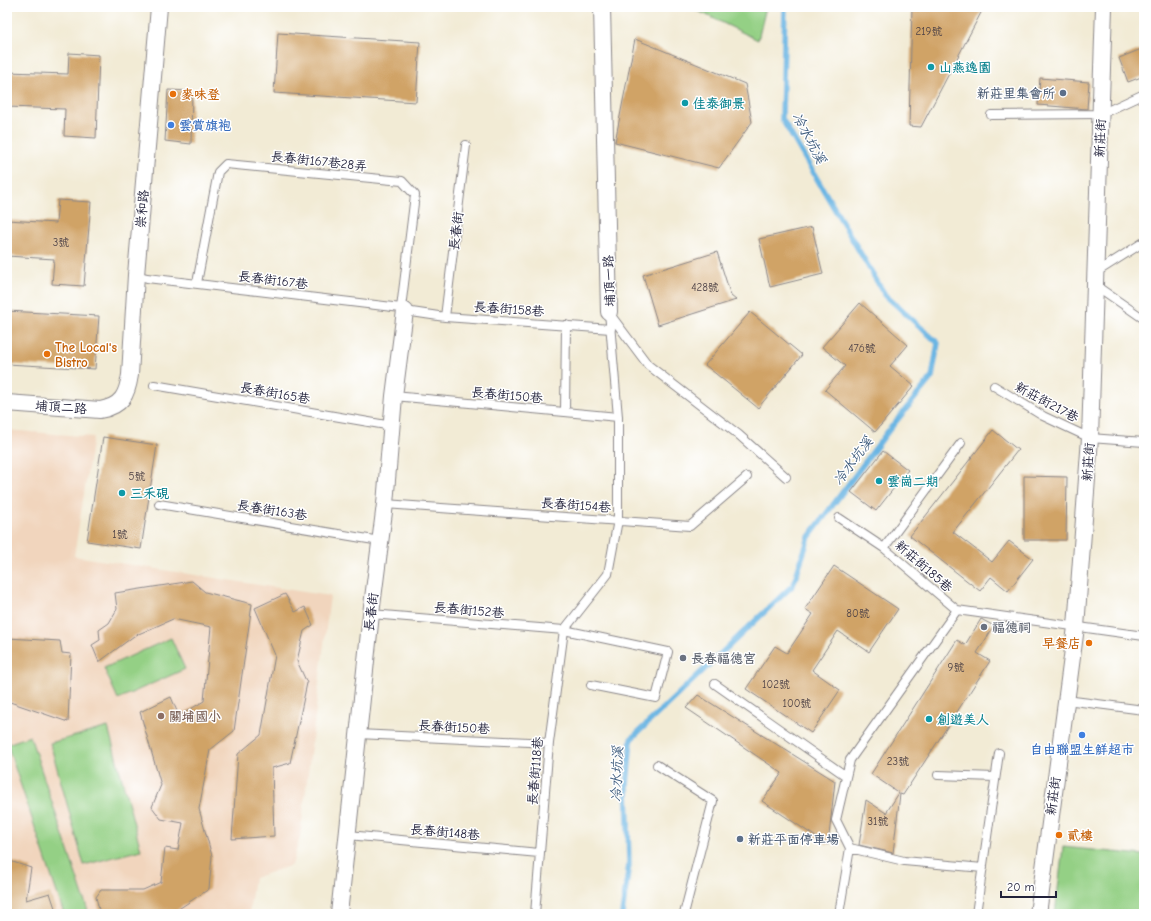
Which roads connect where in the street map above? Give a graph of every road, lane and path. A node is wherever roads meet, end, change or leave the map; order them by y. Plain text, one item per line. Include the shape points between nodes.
1 (159, 7) edge
2 (602, 7) edge
3 (1104, 7) edge
4 (1144, 94) edge
5 (1101, 114) junction
6 (991, 115) dead end
7 (466, 145) dead end
8 (1144, 242) edge
9 (136, 275) junction
10 (1095, 279) junction
11 (198, 283) junction
12 (403, 310) junction
13 (609, 312) junction
14 (445, 317) junction
15 (1144, 318) edge
16 (566, 325) junction
17 (611, 329) junction
18 (154, 385) dead end
19 (994, 386) dead end
20 (394, 396) junction
21 (7, 403) edge
22 (113, 405) joint
23 (565, 412) junction
24 (618, 417) junction
25 (392, 426) junction
26 (1090, 438) junction
27 (1144, 442) edge
28 (961, 443) dead end
29 (747, 477) dead end
30 (786, 477) dead end
31 (159, 504) dead end
32 (385, 504) junction
33 (839, 518) dead end
34 (618, 520) junction
35 (380, 541) junction
36 (884, 548) junction
37 (956, 610) junction
38 (371, 614) junction
39 (1076, 627) junction
40 (564, 630) junction
41 (1144, 636) edge
42 (715, 684) dead end
43 (591, 685) dead end
44 (1066, 700) junction
45 (1144, 710) edge
46 (358, 734) junction
47 (549, 743) junction
48 (999, 753) dead end
49 (657, 765) dead end
50 (938, 775) dead end
51 (846, 776) junction
52 (995, 777) junction
53 (348, 835) junction
54 (850, 848) junction
55 (539, 852) junction
56 (983, 868) junction
57 (339, 914) edge
58 (535, 914) edge
59 (684, 914) edge
60 (839, 914) edge
61 (976, 914) edge
62 (1038, 914) edge

1 - 9 street, 崇和路
2 - 13 street, 埔頂一路
3 - 5 street, 新莊街
4 - 5 lane
5 - 6 lane
5 - 10 street, 新莊街
7 - 14 lane, 長春街
8 - 10 lane
9 - 11 lane, 長春街167巷
9 - 22 street, 崇和路 via 130,375 122,400
10 - 15 lane
10 - 26 street, 新莊街
11 - 12 lane, 長春街167巷
11 - 12 lane, 長春街167巷28弄 via 218,172 226,164 402,181 415,195
12 - 14 lane, 長春街158巷
12 - 20 street, 長春街
13 - 17 lane
13 - 30 lane, 埔頂一路 via 648,365 739,435
14 - 16 lane, 長春街158巷
16 - 17 lane, 長春街158巷
16 - 23 lane
17 - 24 lane
18 - 25 lane, 長春街165巷
19 - 26 lane, 新莊街217巷 via 1043,416
20 - 23 lane, 長春街150巷
20 - 25 street, 長春街
21 - 22 street, 埔頂二路 via 100,410
23 - 24 lane, 長春街150巷
24 - 34 lane
25 - 32 street, 長春街
26 - 27 lane
26 - 39 street, 新莊街
28 - 36 lane, 新莊街185巷
29 - 34 lane, 長春街154巷 via 690,526
31 - 35 lane, 長春街163巷
32 - 34 lane, 長春街154巷
32 - 35 street, 長春街
33 - 36 lane
34 - 40 lane via 608,574
35 - 38 street, 長春街
36 - 37 lane, 新莊街185巷
37 - 39 lane, 新莊街185巷
37 - 51 lane, 新莊街185巷 via 850,760
38 - 40 lane, 長春街152巷
38 - 46 street, 長春街
39 - 41 lane, 新莊街185巷
39 - 44 street, 新莊街
40 - 43 lane, 長春街152巷 via 668,652 656,698
40 - 47 lane, 長春街118巷
42 - 51 lane
44 - 45 lane
44 - 62 street, 新莊街
46 - 47 lane, 長春街150巷
46 - 53 street, 長春街
47 - 55 lane, 長春街118巷
48 - 52 lane
49 - 59 lane via 713,801
50 - 52 lane
51 - 54 lane, 新莊街185巷 via 836,820
52 - 56 lane
53 - 55 lane, 長春街148巷
53 - 57 street, 長春街
54 - 56 lane via 904,861
54 - 60 lane
55 - 58 lane, 長春街118巷
56 - 61 lane

